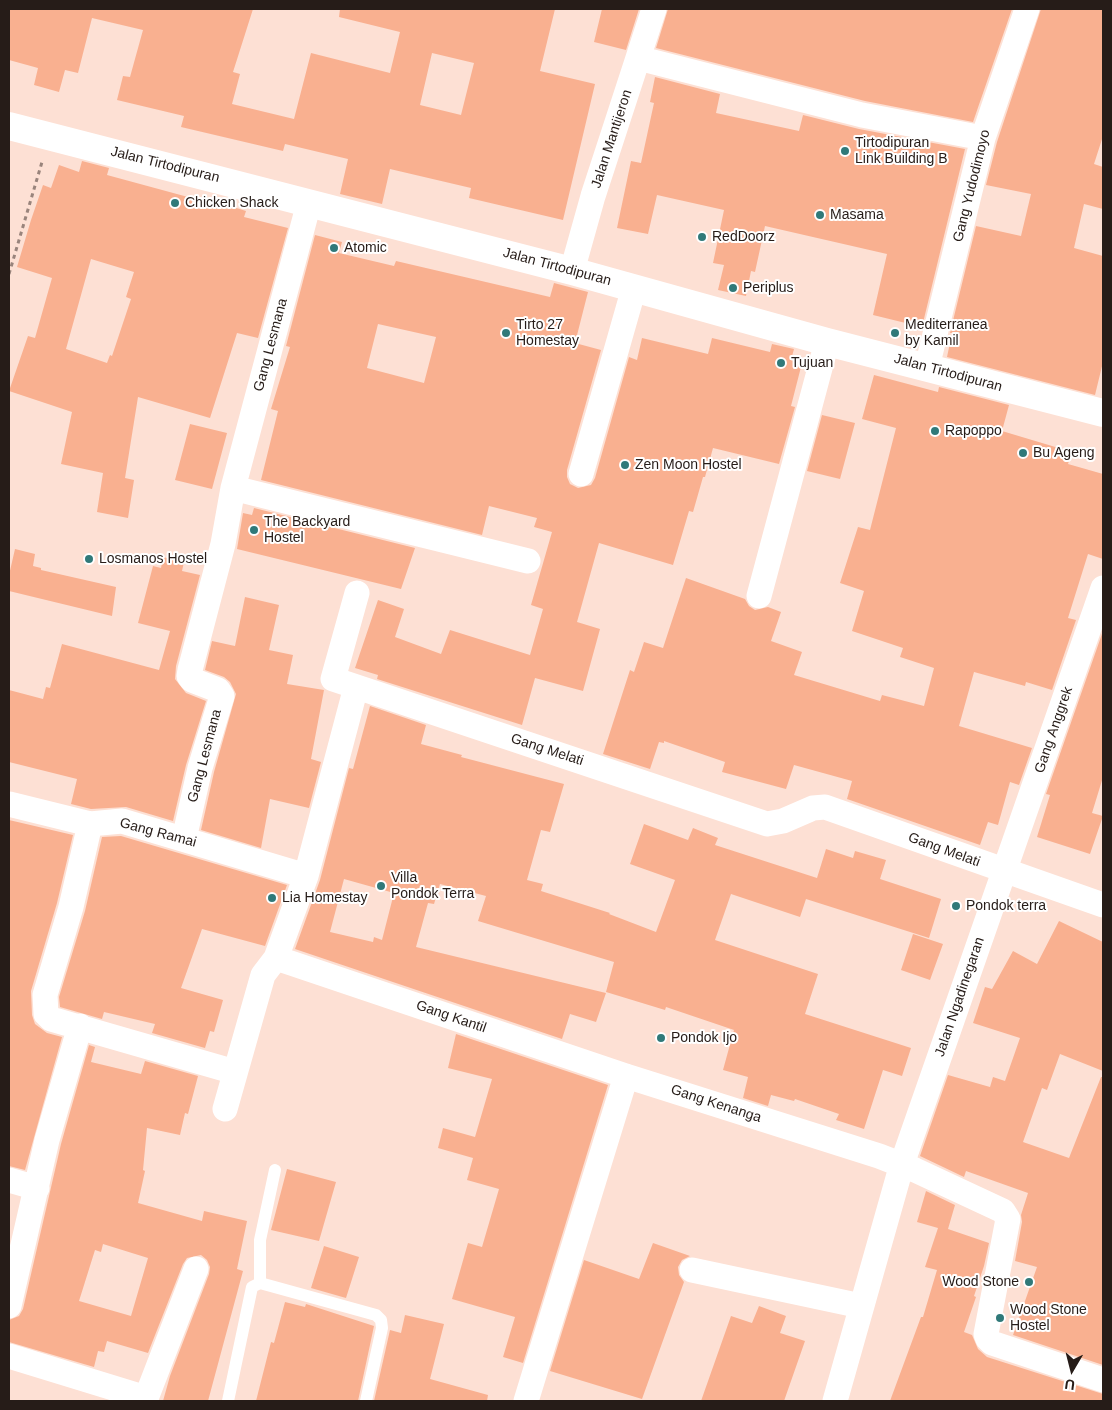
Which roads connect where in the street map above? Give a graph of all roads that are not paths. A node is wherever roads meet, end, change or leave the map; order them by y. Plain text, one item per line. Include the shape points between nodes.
1 (654, 9) edge
2 (1027, 9) edge
3 (638, 58) junction
4 (9, 126) edge
5 (983, 138) junction
6 (309, 203) junction
7 (572, 271) junction
8 (634, 288) junction
9 (827, 342) junction
10 (927, 367) junction
11 (1103, 411) edge
12 (581, 474) dead end
13 (233, 488) junction
14 (528, 561) dead end
15 (1103, 588) edge
16 (357, 593) dead end
17 (759, 596) dead end
18 (356, 687) junction
19 (9, 804) edge
20 (90, 824) junction
21 (184, 839) junction
22 (1004, 872) junction
23 (306, 876) junction
24 (1103, 905) edge
25 (276, 958) junction
26 (80, 1026) junction
27 (235, 1072) junction
28 (626, 1076) junction
29 (225, 1110) dead end
30 (902, 1164) junction
31 (275, 1170) dead end
32 (9, 1180) edge
33 (37, 1188) junction
34 (196, 1269) dead end
35 (692, 1270) dead end
36 (260, 1283) junction
37 (9, 1306) edge
38 (861, 1306) junction
39 (9, 1356) edge
40 (1103, 1380) edge
41 (146, 1400) edge
42 (228, 1401) edge
43 (366, 1401) edge
44 (526, 1401) edge
45 (835, 1401) edge

1 - 3 street, Jalan Mantijeron
2 - 5 street, Gang Yudodimoyo
3 - 5 street via 862,115
3 - 7 street, Jalan Mantijeron
4 - 6 street, Jalan Tirtodipuran
5 - 10 street, Gang Yudodimoyo
6 - 7 street, Jalan Tirtodipuran
6 - 13 street, Gang Lesmana
7 - 8 street, Jalan Tirtodipuran
8 - 9 street, Jalan Tirtodipuran
8 - 12 street
9 - 10 street, Jalan Tirtodipuran
9 - 17 street
10 - 11 street, Jalan Tirtodipuran
13 - 14 street
13 - 21 street, Gang Lesmana via 223,544 189,676 218,690 222,696 200,768
15 - 22 street, Gang Anggrek
16 - 18 street, Gang Melati via 333,679
18 - 22 street, Gang Melati via 767,824 784,821 813,808 825,808
18 - 23 street
19 - 20 street, Gang Ramai
20 - 21 street, Gang Ramai via 122,820
20 - 26 street via 44,1001 46,1014 51,1019
21 - 23 street, Gang Ramai
22 - 24 street
22 - 30 street, Jalan Ngadinegaran
23 - 25 street
25 - 27 street via 263,975
25 - 28 street, Gang Kantil
26 - 27 street
26 - 33 street via 47,1140
27 - 29 street
28 - 30 street, Gang Kenanga
28 - 44 street
30 - 38 street, Jalan Ngadinegaran
30 - 40 street, Gang Kenanga via 1007,1215 986,1334 992,1343
31 - 36 lane via 260,1240
32 - 33 street
33 - 37 street
34 - 41 street
35 - 38 street
36 - 42 lane via 252,1287
36 - 43 lane via 376,1315 381,1320
38 - 45 street, Jalan Ngadinegaran
39 - 41 street

